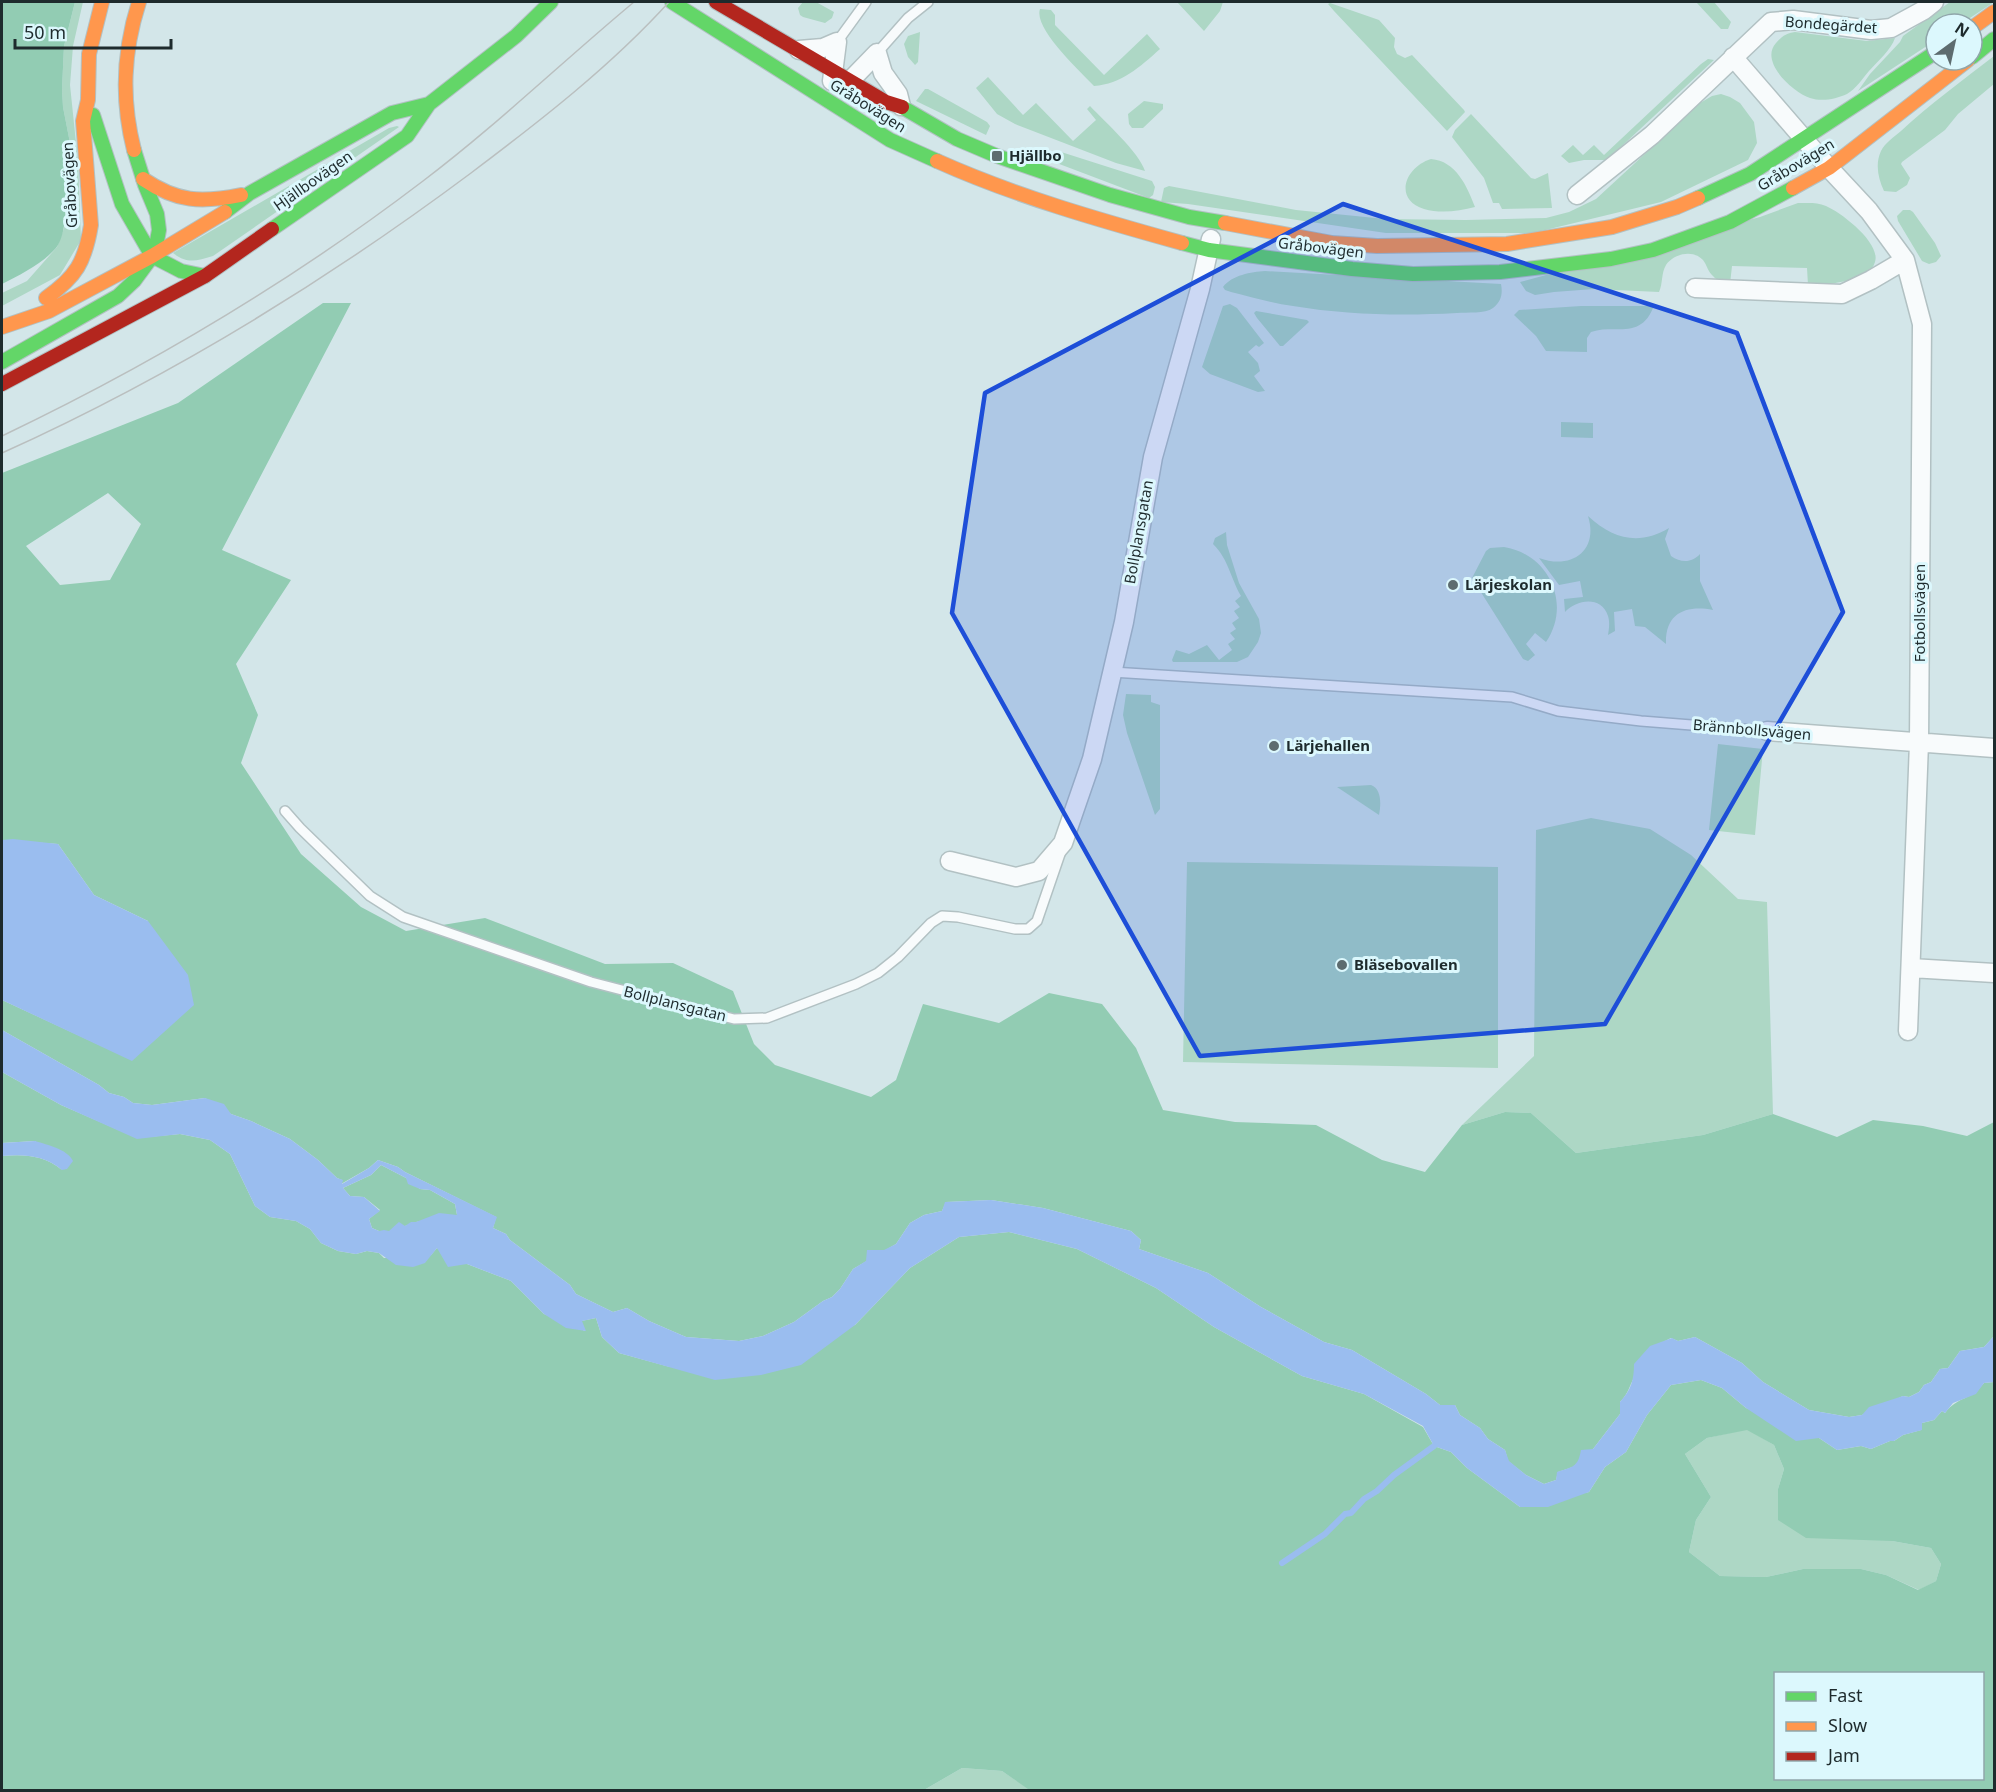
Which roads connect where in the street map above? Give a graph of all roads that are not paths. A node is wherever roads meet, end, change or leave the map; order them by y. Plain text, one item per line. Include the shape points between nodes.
1 (102, 2) edge
2 (139, 2) edge
3 (551, 2) edge
4 (672, 2) edge
5 (716, 2) edge
6 (856, 2) edge
7 (866, 2) edge
8 (928, 2) edge
9 (1935, 2) edge
10 (857, 12) junction
11 (837, 42) junction
12 (799, 50) junction
13 (877, 53) junction
14 (1733, 57) junction
15 (1924, 60) edge
16 (834, 70) junction
17 (1953, 72) edge
18 (850, 80) junction
19 (88, 100) junction
20 (830, 101) junction
21 (429, 104) junction
22 (901, 106) junction
23 (1805, 139) junction
24 (1829, 168) junction
25 (143, 179) junction
26 (250, 193) junction
27 (1576, 195) dead end
28 (1215, 222) junction
29 (1209, 250) junction
30 (152, 256) junction
31 (1905, 260) junction
32 (206, 276) junction
33 (1695, 288) dead end
34 (2, 327) edge
35 (2, 362) edge
36 (2, 384) edge
37 (1112, 672) junction
38 (1767, 731) joint
39 (1919, 743) junction
40 (1995, 748) edge
41 (285, 811) dead end
42 (1063, 843) junction
43 (950, 861) dead end
44 (1911, 968) junction
45 (1995, 973) edge
46 (1908, 1032) dead end

1 - 19 main road, Gråbovägen via 89,54
2 - 25 main road via 129,30 124,69 126,109
3 - 21 main road, Hjällbovägen via 516,36
4 - 20 main road, Gråbovägen
5 - 12 main road, Gråbovägen
6 - 10 lane
7 - 10 lane
8 - 13 lane
9 - 14 street, Bondegärdet via 1891,28 1871,30 1793,20 1772,22
10 - 11 lane
11 - 12 street
11 - 16 street
12 - 16 main road, Gråbovägen
13 - 18 street
13 - 22 street
14 - 23 street
14 - 27 street, Bondegärdet via 1653,135
15 - 23 main road, Gråbovägen
16 - 18 main road, Gråbovägen
16 - 20 street
17 - 24 main road, Gråbovägen
18 - 20 street
18 - 22 main road, Gråbovägen via 886,102
19 - 30 main road via 122,204
19 - 34 main road, Gråbovägen via 83,121 91,225 83,260 75,276 60,289
20 - 29 main road, Gråbovägen via 890,140 950,167 1098,220
21 - 26 main road, Hjällbovägen via 392,113
21 - 32 main road, Hjällbovägen via 407,136
22 - 28 main road, Gråbovägen via 957,139 1047,175
23 - 24 street, Fotbollsvägen
23 - 28 main road, Gråbovägen via 1750,174 1677,207 1612,227 1507,244 1332,243
24 - 29 main road, Gråbovägen via 1730,222 1653,250 1611,259 1500,272 1413,274 1352,270
24 - 31 street, Fotbollsvägen
25 - 26 main road, Hjällbovägen via 154,188 189,201 220,200
25 - 30 main road via 158,219
26 - 30 main road, Hjällbovägen
28 - 29 street, Bollplansgatan
29 - 37 street, Bollplansgatan via 1153,457
30 - 32 main road via 181,271
30 - 34 main road, Hjällbovägen via 49,311
30 - 35 main road via 131,286 118,296
31 - 33 street via 1842,294
31 - 39 street, Fotbollsvägen via 1922,324
32 - 36 main road, Hjällbovägen
37 - 38 lane, Brännbollsvägen via 1512,697 1558,711
37 - 42 street, Bollplansgatan via 1092,759
38 - 39 street, Brännbollsvägen
39 - 40 street, Brännbollsvägen
39 - 44 street, Fotbollsvägen
41 - 42 lane, Bollplansgatan via 370,896 403,917 591,982 734,1019 767,1018 856,984 878,973 942,916 1028,929 1037,921
42 - 43 street, Bollplansgatan via 1039,871 1016,877
44 - 45 street
44 - 46 street, Fotbollsvägen

